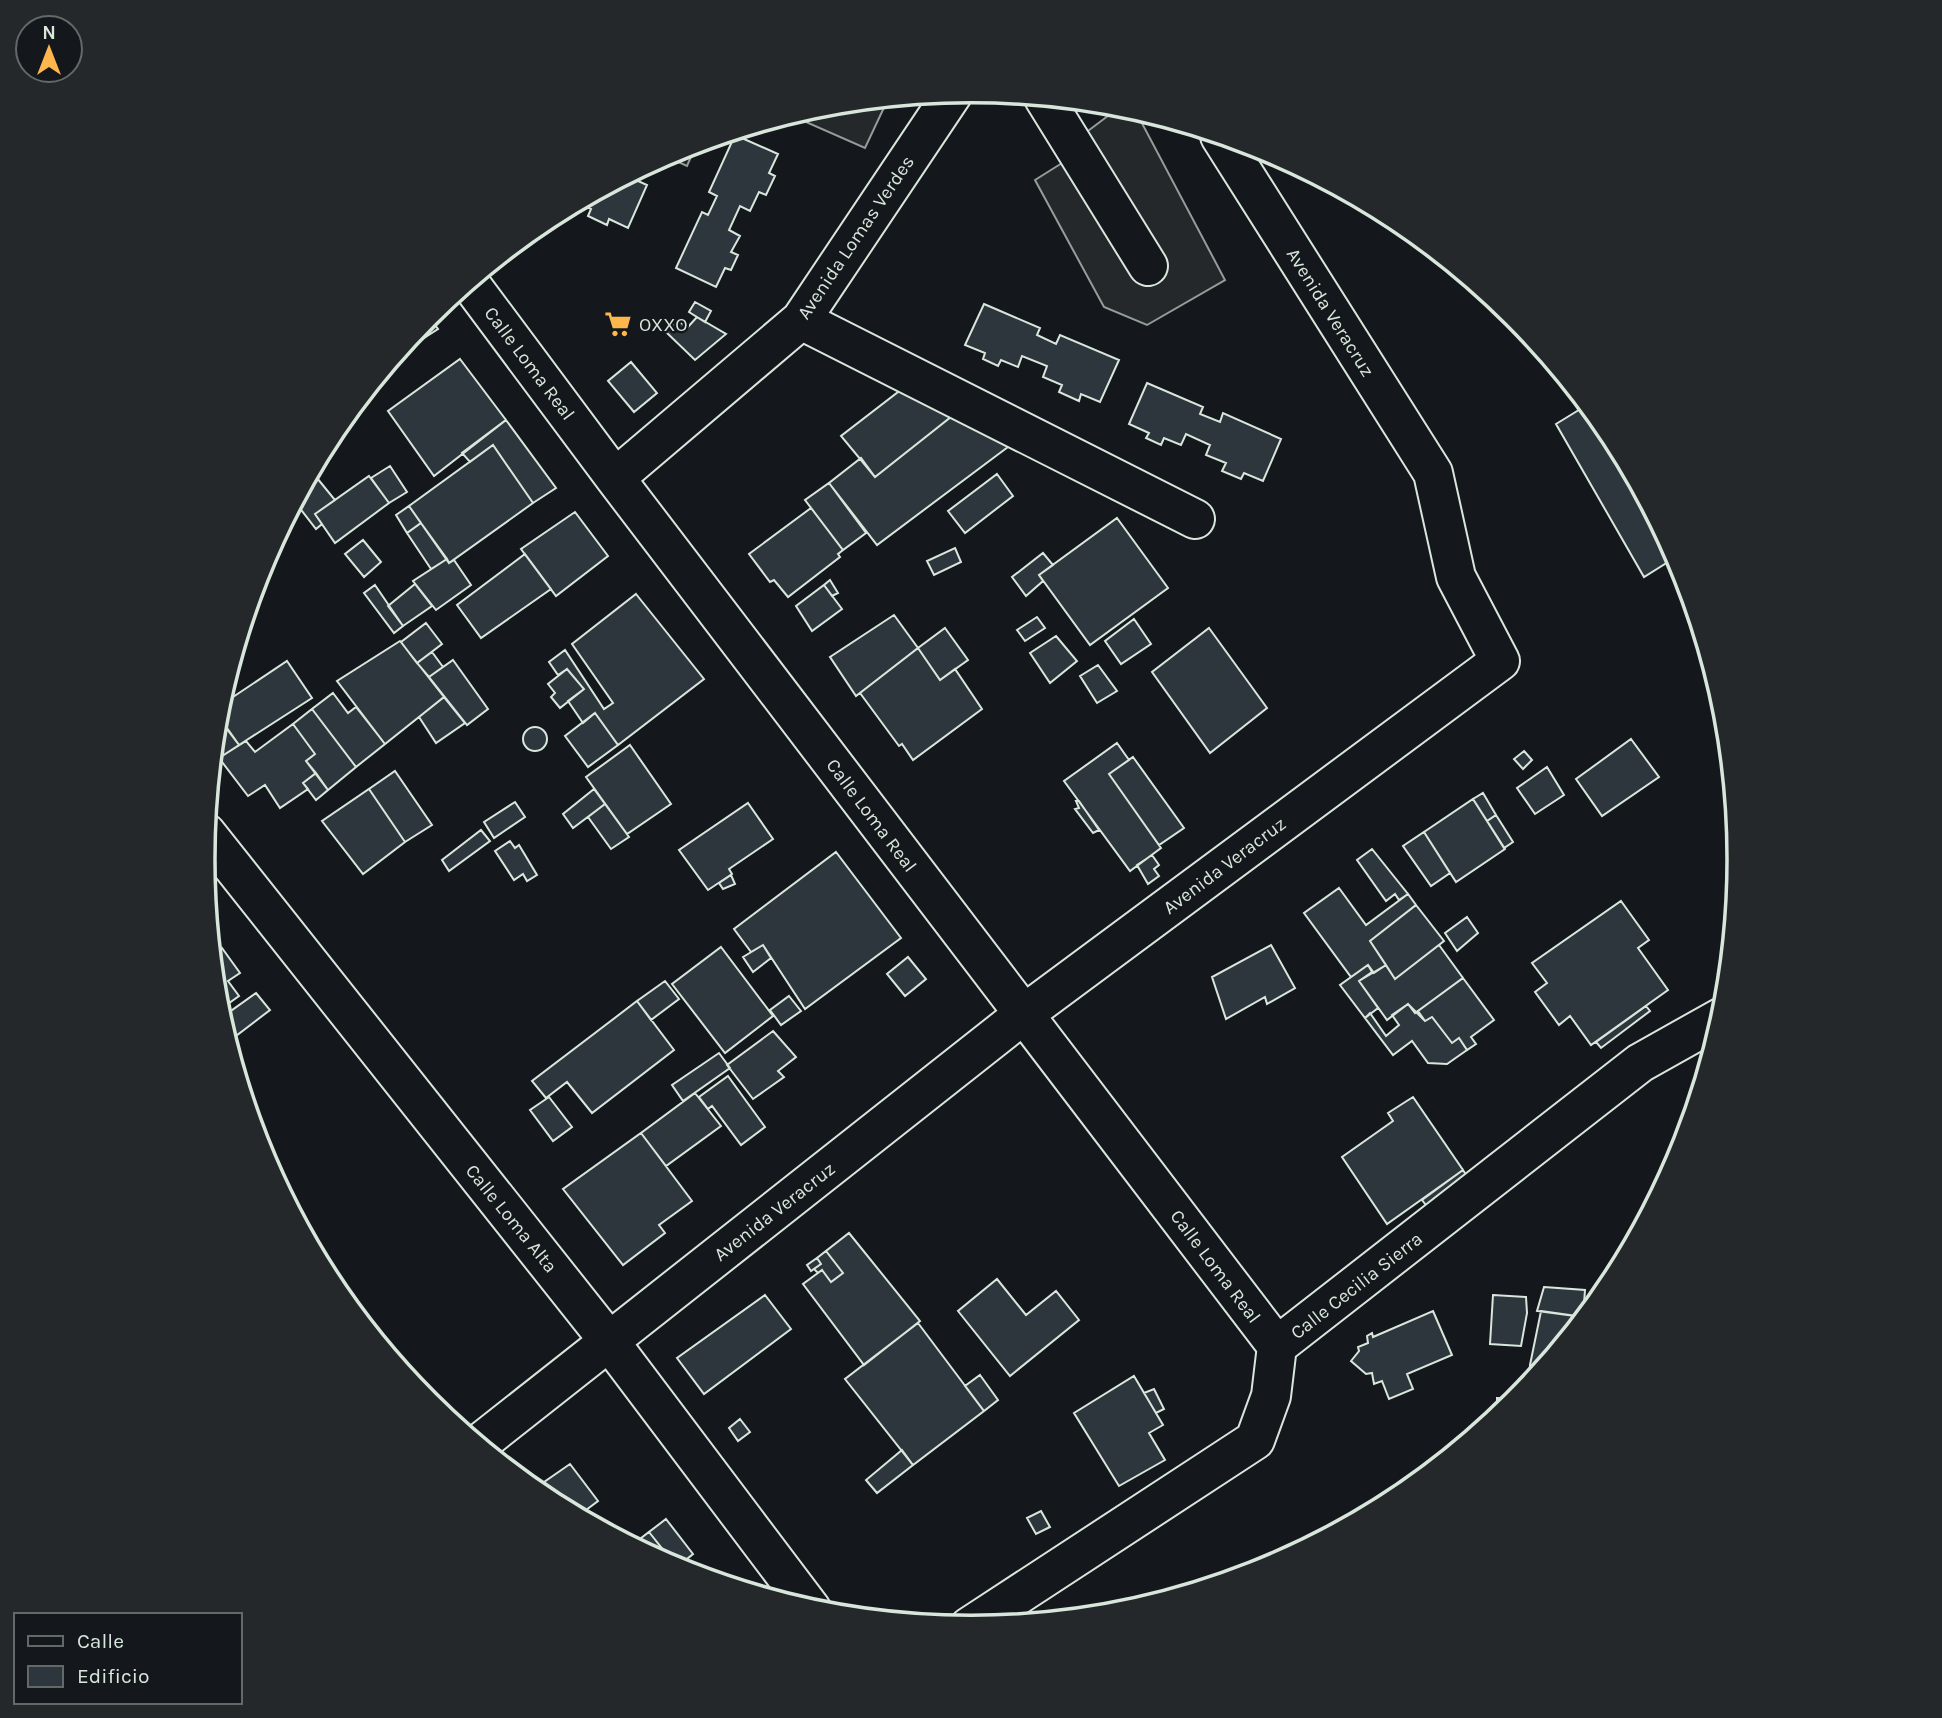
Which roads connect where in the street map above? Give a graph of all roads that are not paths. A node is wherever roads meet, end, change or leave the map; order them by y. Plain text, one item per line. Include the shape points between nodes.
1 (946, 104) edge
2 (1050, 108) edge
3 (1228, 148) edge
4 (1148, 266) dead end
5 (475, 290) edge
6 (801, 320) junction
7 (615, 478) junction
8 (1195, 519) dead end
9 (216, 846) edge
10 (1024, 1014) junction
11 (1708, 1025) edge
12 (609, 1341) junction
13 (1277, 1346) junction
14 (486, 1438) edge
15 (800, 1595) edge
16 (988, 1614) edge

1 - 6 street, Avenida Lomas Verdes
2 - 4 street
3 - 10 street, Avenida Veracruz via 1433,473 1456,577 1500,661
5 - 7 street, Calle Loma Real
6 - 7 street, Avenida Lomas Verdes
6 - 8 street
7 - 10 street, Calle Loma Real
9 - 12 street, Calle Loma Alta
10 - 12 street, Avenida Veracruz
10 - 13 street, Calle Loma Real
11 - 13 street, Calle Cecilia Sierra via 1640,1063
12 - 14 street, Avenida Veracruz
12 - 15 street, Calle Loma Alta
13 - 16 street, Calle Cecilia Sierra via 1271,1396 1255,1440

